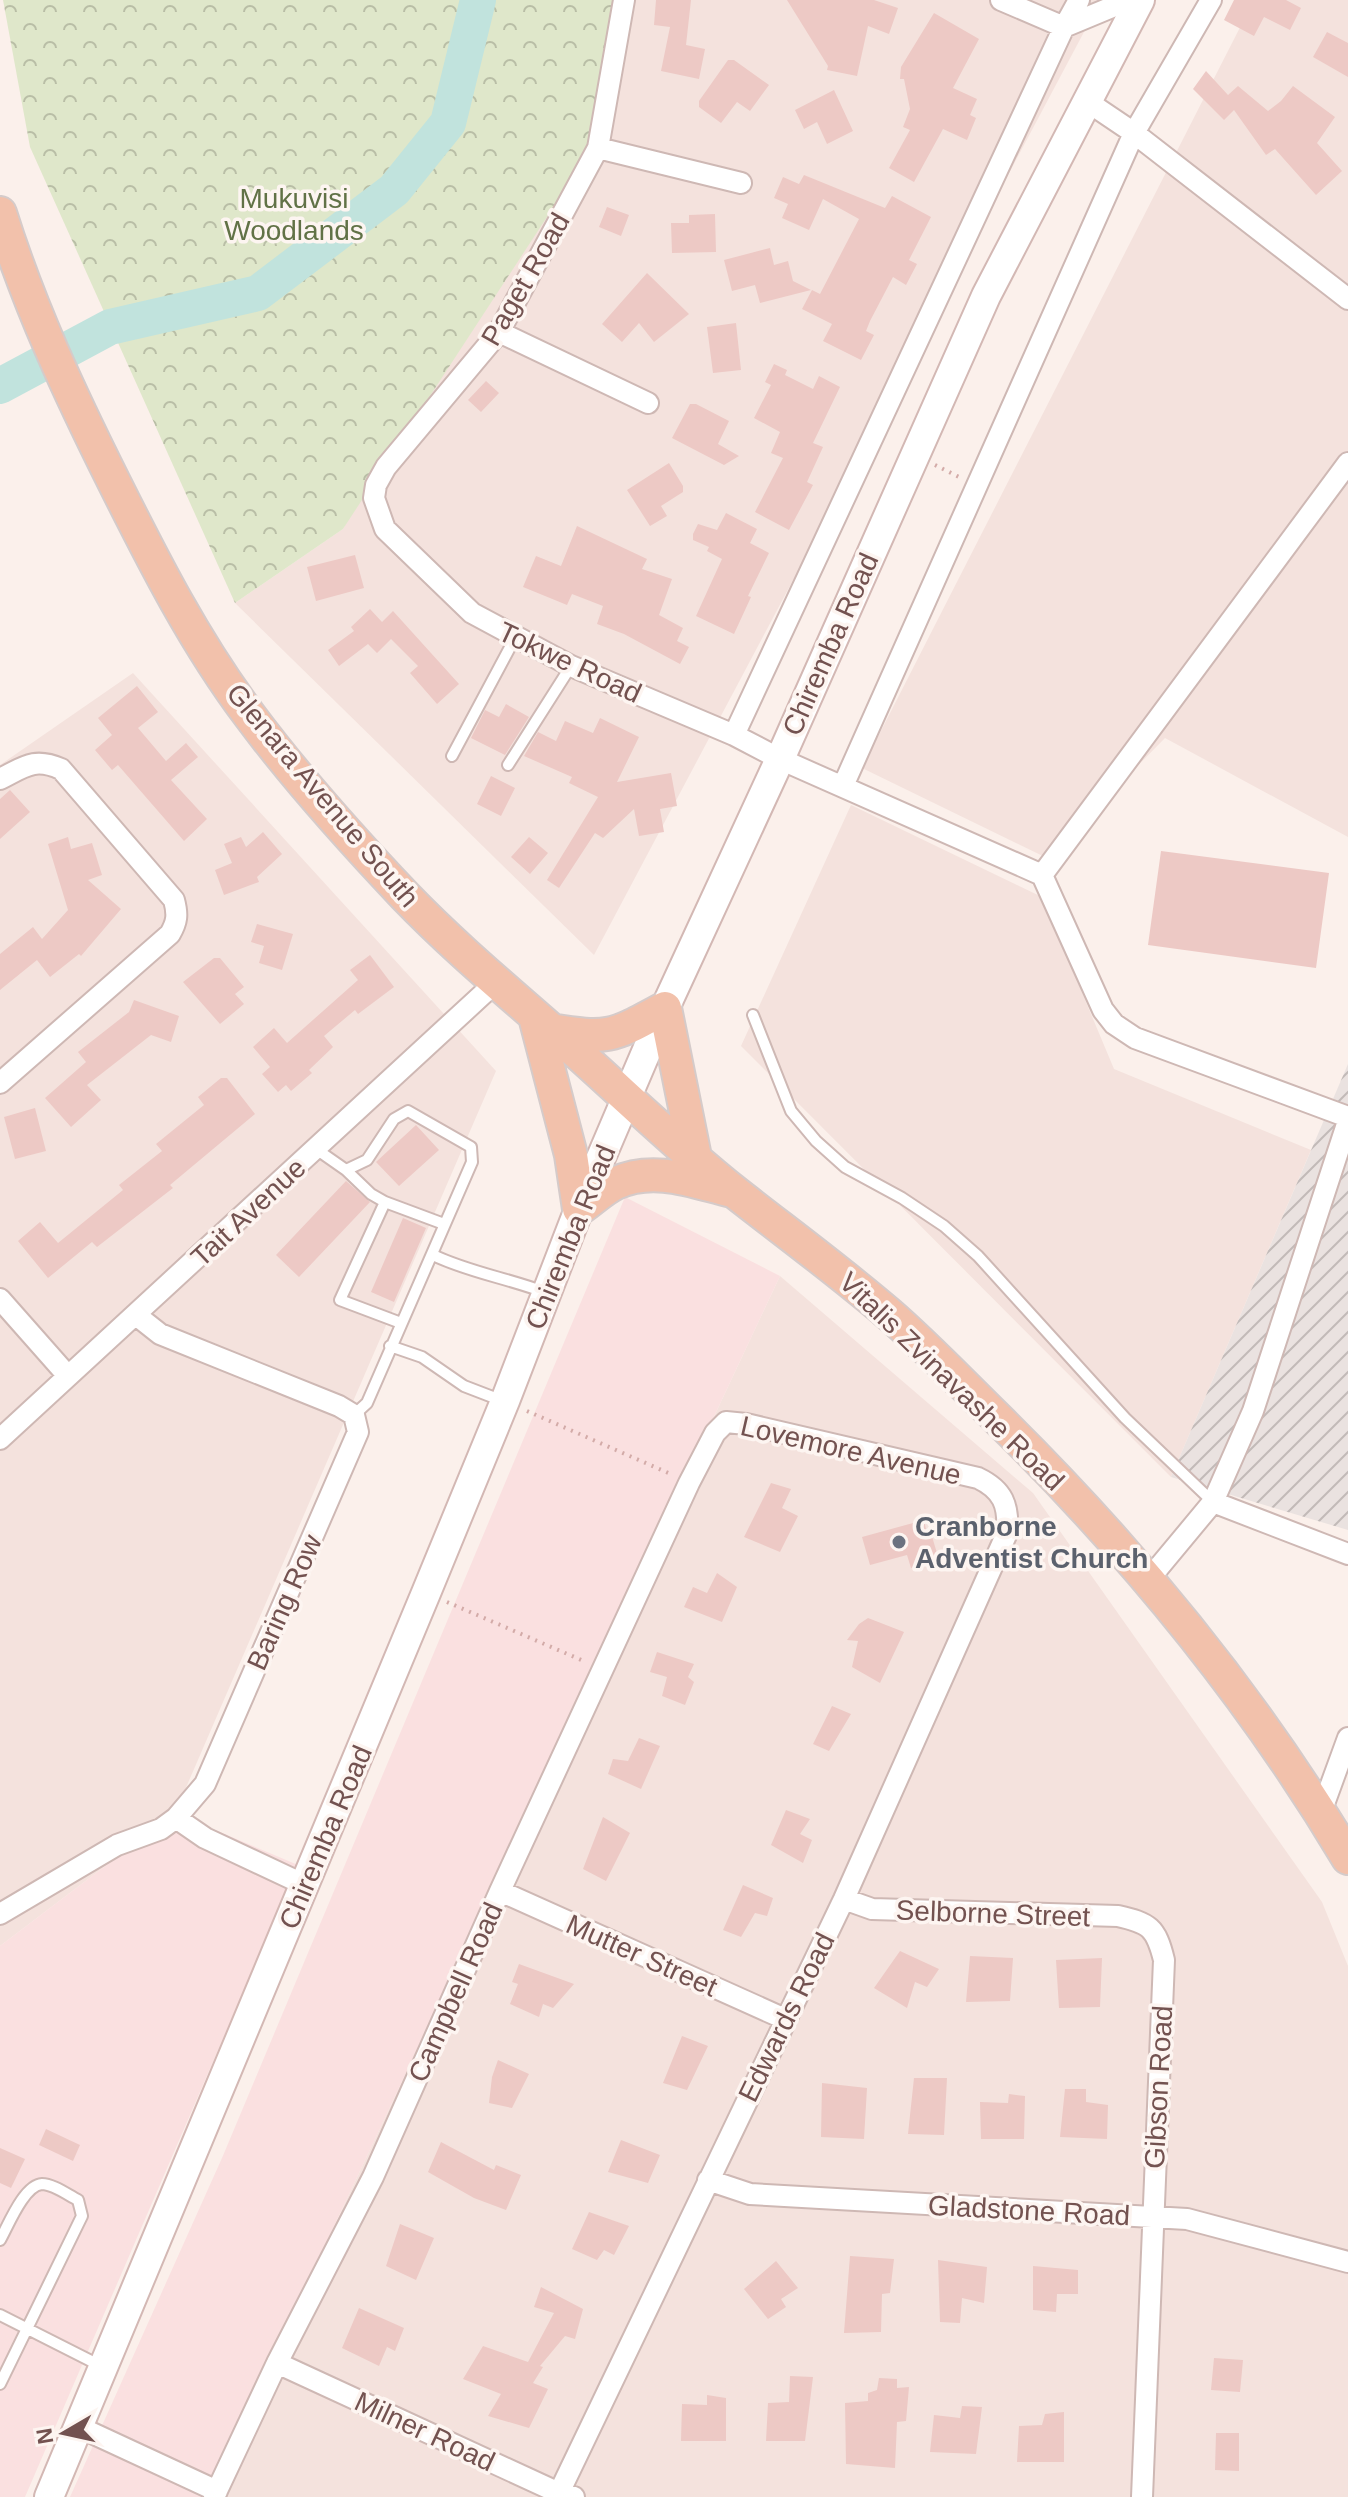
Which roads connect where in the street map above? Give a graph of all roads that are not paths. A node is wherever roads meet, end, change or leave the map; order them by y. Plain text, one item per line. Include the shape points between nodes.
1 (624, 0) edge
2 (1001, 0) edge
3 (1079, 0) edge
4 (1129, 0) edge
5 (1140, 0) edge
6 (1211, 0) edge
7 (1064, 27) junction
8 (1088, 102) junction
9 (1134, 133) junction
10 (598, 148) junction
11 (741, 183) dead end
12 (0, 213) edge
13 (1348, 299) edge
14 (499, 332) junction
15 (648, 403) dead end
16 (1348, 463) edge
17 (385, 529) joint
18 (515, 638) junction
19 (571, 666) junction
20 (734, 735) junction
21 (452, 756) dead end
22 (780, 759) junction
23 (508, 765) dead end
24 (0, 779) edge
25 (843, 786) junction
26 (1042, 875) junction
27 (495, 983) junction
28 (665, 1008) junction
29 (753, 1015) dead end
30 (543, 1024) junction
31 (0, 1083) edge
32 (627, 1098) junction
33 (1348, 1119) edge
34 (316, 1149) junction
35 (695, 1157) junction
36 (346, 1170) junction
37 (733, 1191) junction
38 (385, 1202) junction
39 (579, 1209) junction
40 (444, 1224) junction
41 (433, 1255) junction
42 (546, 1293) junction
43 (0, 1299) edge
44 (136, 1315) junction
45 (401, 1323) junction
46 (390, 1346) junction
47 (68, 1376) junction
48 (505, 1401) junction
49 (354, 1415) junction
50 (0, 1439) edge
51 (689, 1483) joint
52 (1213, 1502) junction
53 (1007, 1533) joint
54 (1348, 1554) edge
55 (1149, 1579) junction
56 (1348, 1738) edge
57 (1321, 1812) junction
58 (176, 1818) junction
59 (1348, 1858) edge
60 (305, 1885) junction
61 (500, 1891) junction
62 (844, 1899) junction
63 (0, 1914) edge
64 (1144, 1922) joint
65 (785, 2019) junction
66 (708, 2180) junction
67 (1152, 2216) junction
68 (0, 2240) edge
69 (1348, 2262) edge
70 (0, 2315) edge
71 (27, 2326) junction
72 (277, 2363) junction
73 (103, 2367) junction
74 (0, 2384) edge
75 (79, 2427) junction
76 (216, 2494) edge
77 (563, 2496) edge
78 (49, 2497) edge
79 (1142, 2497) edge

1 - 10 street, Paget Road
2 - 7 street
3 - 7 street, Chiremba Road
4 - 7 street
5 - 8 main road, Chiremba Road
6 - 9 street
7 - 20 street, Chiremba Road
8 - 9 street
8 - 22 main road, Chiremba Road via 986,296
9 - 13 street
9 - 25 street
10 - 11 street
10 - 14 street, Paget Road
12 - 27 main road, Glenara Avenue South via 62,379 180,610 248,714 367,855
14 - 15 street
14 - 17 street, Paget Road via 386,467 374,498
16 - 26 street
17 - 18 street, Tokwe Road via 472,613
18 - 19 street, Tokwe Road
18 - 21 lane
19 - 20 street, Tokwe Road
19 - 23 lane
20 - 22 street, Tokwe Road
22 - 25 street, Tokwe Road
22 - 28 main road, Chiremba Road
24 - 31 street via 36,762 61,769 174,900 177,922 170,934
25 - 26 street, Tokwe Road
26 - 33 street via 1114,1024 1135,1038
27 - 30 main road, Glenara Avenue South
27 - 34 street, Tait Avenue
28 - 30 main road via 609,1036 592,1037
28 - 32 main road, Chiremba Road
28 - 35 main road
29 - 52 lane via 791,1111 816,1141 845,1167 944,1226 978,1256 1125,1418
30 - 32 main road, Glenara Avenue South
30 - 39 main road
32 - 35 main road, Vitalis Zvinavashe Road
32 - 39 main road, Chiremba Road
33 - 52 street via 1253,1411
34 - 36 lane
34 - 44 street, Tait Avenue
35 - 37 main road, Vitalis Zvinavashe Road
36 - 38 lane
36 - 40 lane via 367,1160 394,1119 408,1111 471,1147 472,1162
37 - 39 main road via 663,1174 616,1184
37 - 55 main road, Vitalis Zvinavashe Road via 893,1317 1042,1462
38 - 40 lane
38 - 45 lane via 340,1300
39 - 42 main road, Chiremba Road
40 - 41 lane
41 - 42 lane
41 - 45 lane
42 - 48 main road, Chiremba Road
43 - 47 street
44 - 47 street, Tait Avenue
44 - 49 street via 160,1334
45 - 46 lane
46 - 48 lane via 422,1357 464,1386
46 - 49 lane via 367,1403
47 - 50 street, Tait Avenue
48 - 60 main road, Chiremba Road
49 - 58 street, Baring Row via 358,1432 205,1784
51 - 53 street, Lovemore Avenue via 715,1433 726,1422 746,1424 978,1478 1003,1498
51 - 61 street, Campbell Road
52 - 54 street
52 - 55 street
53 - 62 street, Edwards Road
55 - 57 main road, Vitalis Zvinavashe Road via 1211,1654
56 - 57 street
57 - 59 main road, Vitalis Zvinavashe Road
58 - 60 street via 205,1838
58 - 63 street, Baring Row via 117,1845
60 - 73 main road, Chiremba Road
61 - 65 street, Mutter Street
61 - 72 street, Campbell Road via 373,2177
62 - 64 street, Selborne Street via 872,1909 1118,1916
62 - 65 street, Edwards Road
64 - 67 street, Gibson Road via 1164,1960
65 - 66 street, Edwards Road
66 - 67 street, Gladstone Road via 750,2194
66 - 77 street, Edwards Road
67 - 69 street, Gladstone Road via 1187,2219
67 - 79 street, Gibson Road
68 - 71 lane via 34,2186 45,2184 78,2200 82,2216
70 - 71 lane
71 - 73 lane
71 - 74 lane
72 - 76 street, Campbell Road
72 - 77 street, Milner Road
73 - 75 main road, Chiremba Road
75 - 76 street
75 - 78 main road, Chiremba Road

